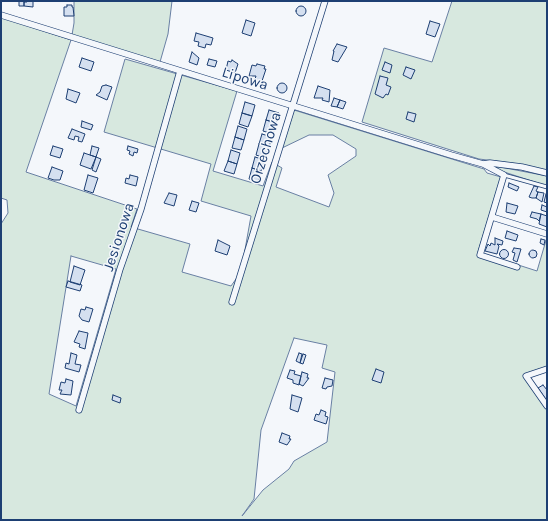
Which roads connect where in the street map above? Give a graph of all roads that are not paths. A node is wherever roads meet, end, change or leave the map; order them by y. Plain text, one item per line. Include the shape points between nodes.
1 (325, 1) edge
2 (1, 15) edge
3 (180, 71) junction
4 (292, 106) junction
5 (483, 164) junction
6 (547, 173) edge
7 (504, 175) junction
8 (547, 187) edge
9 (492, 217) junction
10 (547, 234) edge
11 (517, 267) dead end
12 (232, 302) dead end
13 (547, 369) edge
14 (547, 406) edge
15 (79, 410) dead end

1 - 4 street, Orzechowa
2 - 3 street, Lipowa
3 - 4 street, Lipowa
3 - 15 street, Jesionowa
4 - 5 street, Lipowa
4 - 12 street, Orzechowa
5 - 6 street, Lipowa via 516,166
5 - 7 street, Lipowa
7 - 8 lane, Lipowa
7 - 9 street
9 - 10 street
9 - 11 street via 480,255
13 - 14 street via 526,376

